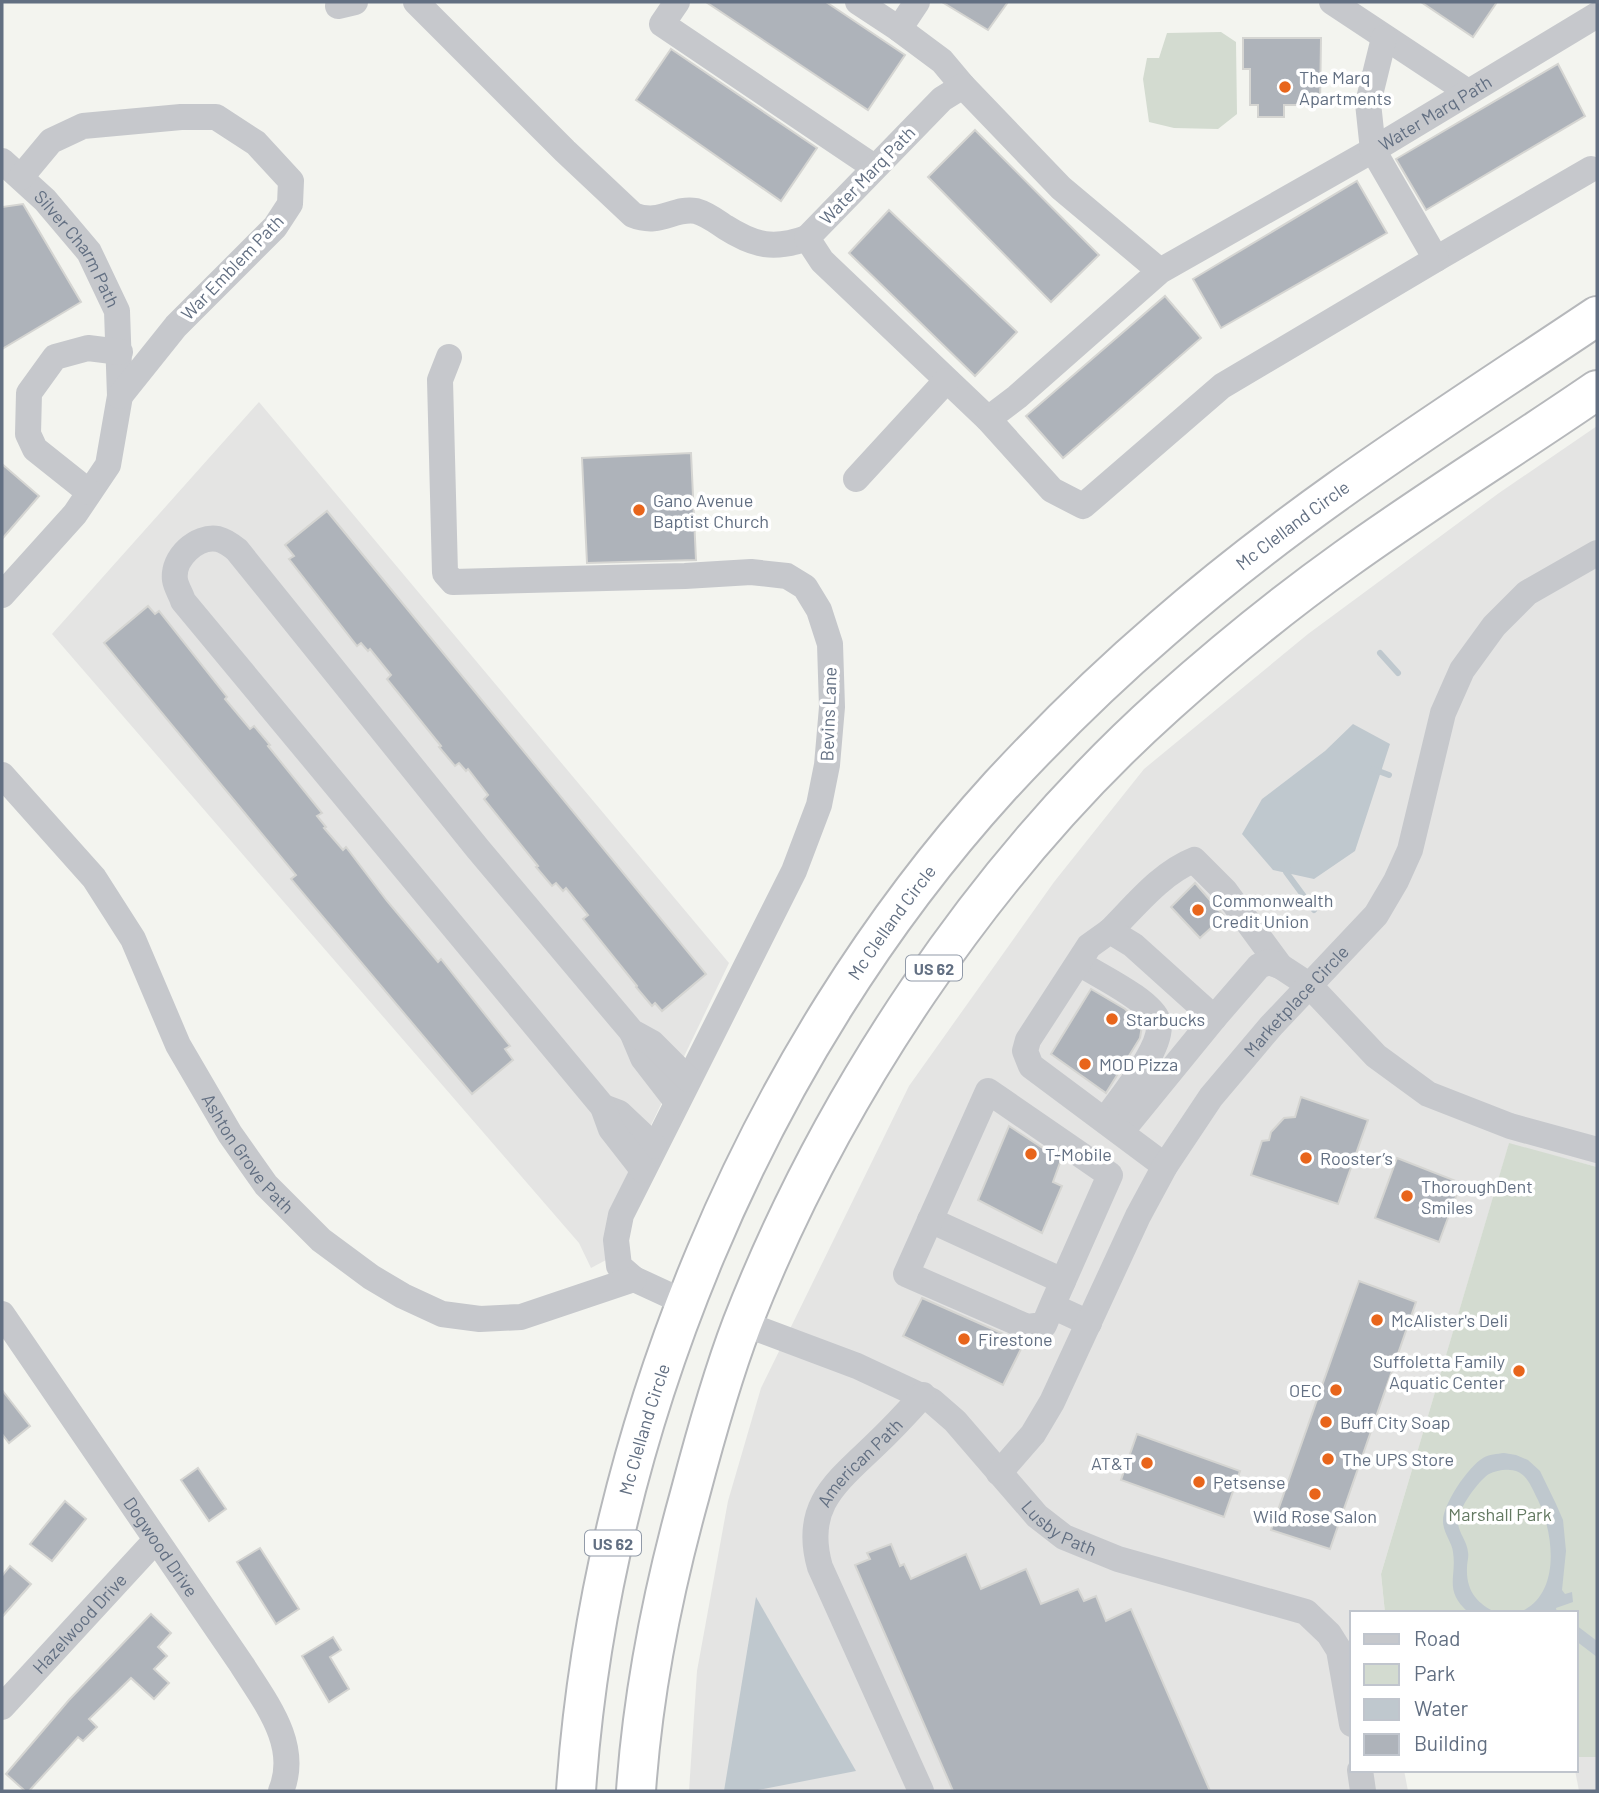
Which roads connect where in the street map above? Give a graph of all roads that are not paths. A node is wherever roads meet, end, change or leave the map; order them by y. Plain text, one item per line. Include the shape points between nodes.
1 (416, 2) edge
2 (677, 2) edge
3 (858, 2) edge
4 (917, 2) edge
5 (1332, 2) edge
6 (1597, 15) edge
7 (899, 29) junction
8 (1384, 38) junction
9 (963, 86) junction
10 (1468, 92) junction
11 (1373, 150) junction
12 (874, 167) junction
13 (9, 169) edge
14 (1591, 169) dead end
15 (807, 238) junction
16 (1436, 259) junction
17 (1160, 271) junction
18 (1597, 316) edge
19 (120, 352) junction
20 (449, 357) dead end
21 (946, 380) junction
22 (1597, 390) edge
23 (120, 397) junction
24 (988, 419) junction
25 (856, 479) dead end
26 (89, 492) junction
27 (1597, 553) edge
28 (5, 584) edge
29 (2, 775) edge
30 (1111, 931) junction
31 (1079, 963) junction
32 (1280, 966) junction
33 (1309, 985) junction
34 (1214, 1018) junction
35 (682, 1091) junction
36 (603, 1107) junction
37 (1113, 1126) junction
38 (654, 1146) junction
39 (1597, 1150) edge
40 (1164, 1166) junction
41 (643, 1170) junction
42 (930, 1220) junction
43 (1088, 1223) junction
44 (1127, 1240) junction
45 (634, 1279) junction
46 (1063, 1281) junction
47 (686, 1303) junction
48 (1052, 1306) junction
49 (2, 1314) edge
50 (742, 1323) junction
51 (1089, 1323) junction
52 (923, 1395) junction
53 (999, 1473) junction
54 (155, 1541) junction
55 (2, 1707) edge
56 (1350, 1713) edge
57 (1360, 1772) edge
58 (281, 1791) edge
59 (576, 1791) edge
60 (636, 1791) edge
61 (921, 1791) edge
62 (1363, 1791) edge

1 - 15 street via 633,215 646,220 694,211 764,245
2 - 12 street via 662,24
3 - 7 street
4 - 7 street
5 - 8 street
6 - 10 street, Water Marq Path
7 - 9 street via 942,61
8 - 10 street
8 - 11 street via 1368,103
9 - 12 street, Water Marq Path via 942,99
9 - 17 street via 1061,188
10 - 11 street, Water Marq Path
11 - 16 street
11 - 17 street, Water Marq Path
12 - 15 street, Water Marq Path
13 - 19 street, Silver Charm Path via 46,200 89,252 117,311
13 - 23 street, War Emblem Path via 83,126 216,117 256,143 291,181 290,204 275,227 176,326
14 - 16 street
15 - 21 street, Water Marq Path via 822,261
16 - 24 street via 1222,386 1083,506 1052,490
17 - 24 street, Water Marq Path
18 - 47 highway, Mc Clelland Circle / US 62 via 1241,564 1122,665 999,787 917,888 820,1031 749,1157
19 - 23 street, Silver Charm Path
19 - 26 street via 88,348 55,358 29,393 28,434 35,449
20 - 35 street, Bevins Lane via 440,380 445,573 453,582 751,572 787,576 805,587 819,610 830,644 832,706 818,805 794,871
21 - 24 street, Water Marq Path
21 - 25 street
22 - 50 highway, US 62 via 1347,558 1236,643 1113,754 1062,809 965,926 883,1043 789,1214
23 - 26 street, Silver Charm Path via 108,465
26 - 28 street, Silver Charm Path via 75,514
27 - 33 street, Marketplace Circle via 1527,593 1494,626 1462,670 1443,713 1410,850 1396,881 1376,915
29 - 45 street, Ashton Grove Path via 94,878 133,939 178,1045 230,1134 266,1185 321,1240 403,1296 442,1314 480,1319 521,1317
30 - 31 street via 1089,946
30 - 32 street via 1180,866 1194,860 1234,901
30 - 34 street via 1133,945
31 - 37 street via 1138,999 1158,1019 1159,1034
31 - 37 street via 1025,1051 1031,1066
32 - 33 street
32 - 34 street via 1269,962 1259,966
33 - 39 street via 1376,1056 1428,1094 1499,1123
33 - 40 street, Marketplace Circle via 1211,1097
34 - 37 street
35 - 36 street via 652,1043 632,1032 237,550 218,539 187,549 175,579 183,601
35 - 38 street, Bevins Lane
36 - 38 street via 619,1112
36 - 41 street via 611,1129
37 - 40 street
38 - 41 street, Bevins Lane
40 - 44 street, Marketplace Circle
41 - 45 street, Bevins Lane via 621,1215 617,1240 619,1266
42 - 43 street via 988,1091 1110,1175
42 - 46 street
42 - 48 street via 906,1274 1027,1327 1044,1325
43 - 44 street
43 - 46 street
44 - 51 street, Marketplace Circle
45 - 47 street
46 - 48 street
47 - 50 highway
47 - 59 highway, Mc Clelland Circle / US 62 via 646,1418 612,1548 589,1664
48 - 51 street
49 - 54 street, Dogwood Drive
50 - 52 street, Lusby Path
50 - 60 highway, US 62 via 674,1549 653,1657
51 - 53 street, Marketplace Circle via 1034,1434
52 - 53 street, Lusby Path via 955,1421
52 - 61 street, American Path via 830,1490 817,1515 814,1538 820,1567
53 - 56 street, Lusby Path via 1050,1527 1084,1546 1306,1612 1339,1650
54 - 55 street, Hazelwood Drive
54 - 58 street, Dogwood Drive via 273,1716 288,1760
57 - 62 street

